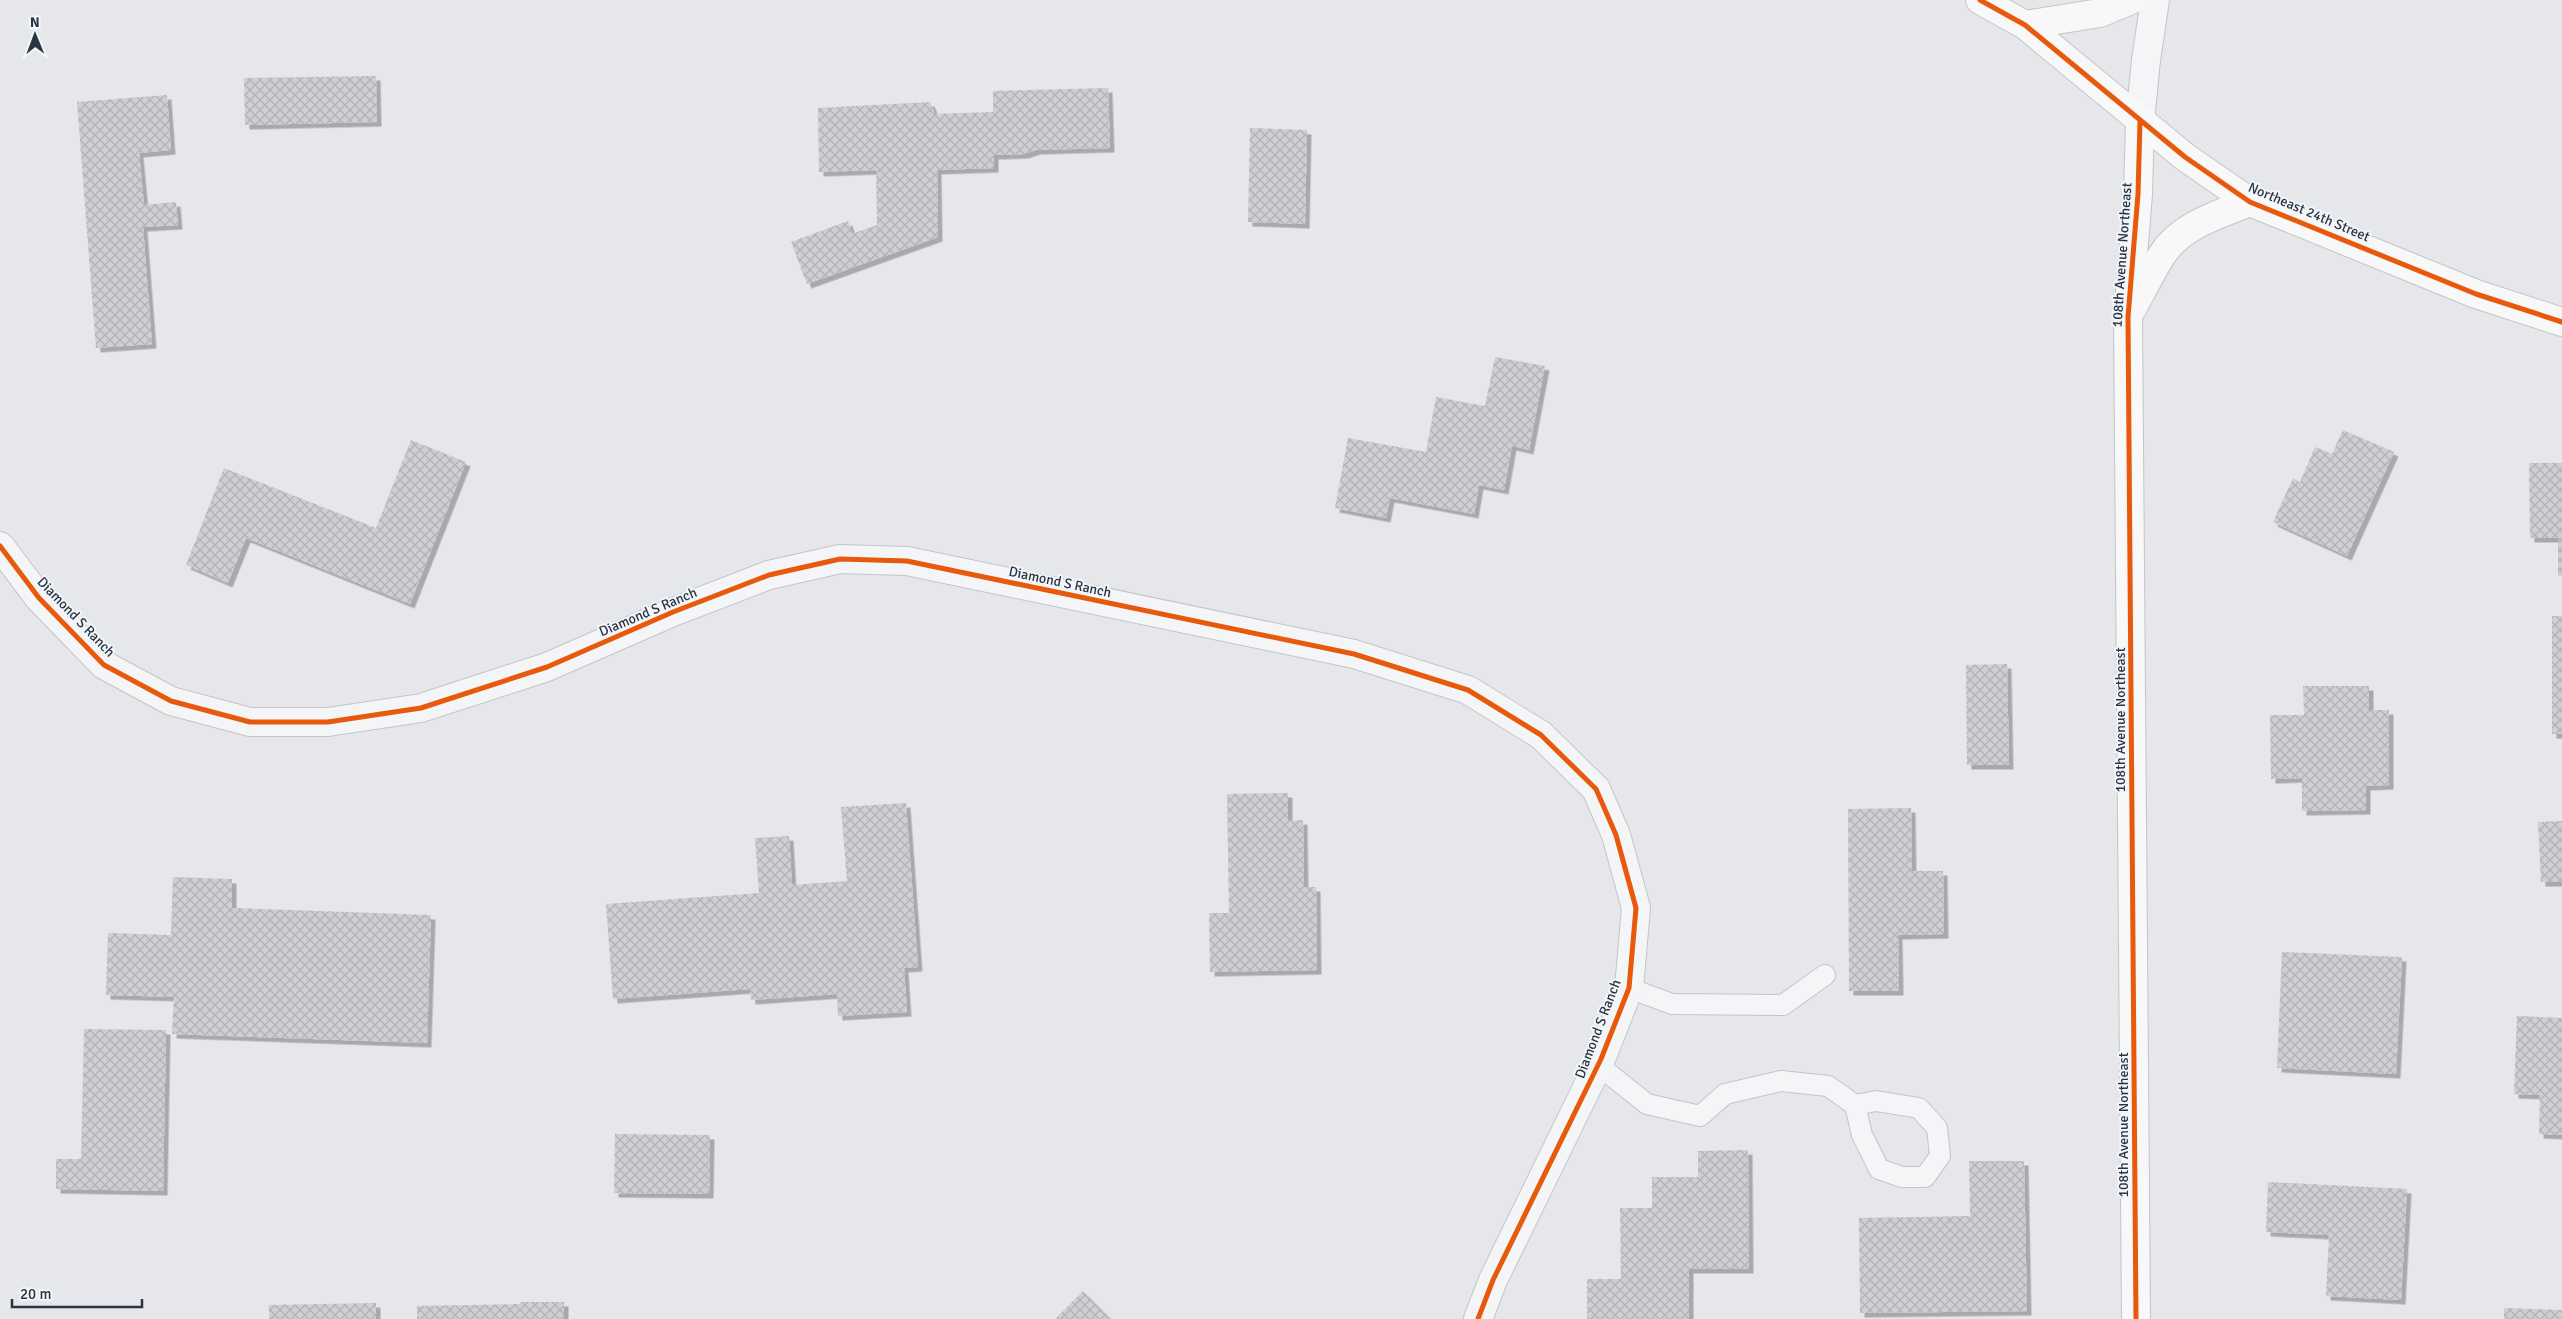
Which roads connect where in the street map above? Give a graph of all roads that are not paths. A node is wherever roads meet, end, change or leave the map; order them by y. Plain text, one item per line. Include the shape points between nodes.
1 (1980, 0) edge
2 (2131, 0) edge
3 (2155, 0) edge
4 (2024, 25) junction
5 (2140, 122) junction
6 (2250, 202) junction
7 (2128, 317) junction
8 (2562, 322) edge
9 (0, 546) edge
10 (1825, 976) dead end
11 (1629, 988) junction
12 (1598, 1065) junction
13 (1855, 1105) junction
14 (1478, 1319) edge
15 (2136, 1319) edge

1 - 4 main road, Northeast 24th Street
2 - 4 main road via 2100,13
3 - 5 street
4 - 5 main road, Northeast 24th Street
5 - 6 main road, Northeast 24th Street
5 - 7 main road, 108th Avenue Northeast
6 - 7 main road via 2179,236 2162,253
6 - 8 main road, Northeast 24th Street via 2476,294
7 - 15 main road, 108th Avenue Northeast
9 - 11 street, Diamond S Ranch via 39,598 104,665 171,701 250,722 328,722 421,708 547,667 769,574 840,559 907,561 1354,654 1468,690 1541,735 1596,789 1616,835 1636,908
10 - 11 lane via 1784,1005 1672,1004
11 - 12 street, Diamond S Ranch
12 - 13 lane via 1647,1104 1700,1116 1725,1094 1781,1081 1828,1086
12 - 14 street, Diamond S Ranch via 1493,1280
13 - 13 lane via 1862,1135 1879,1169 1902,1177 1925,1177 1940,1156 1937,1128 1919,1108 1876,1101

